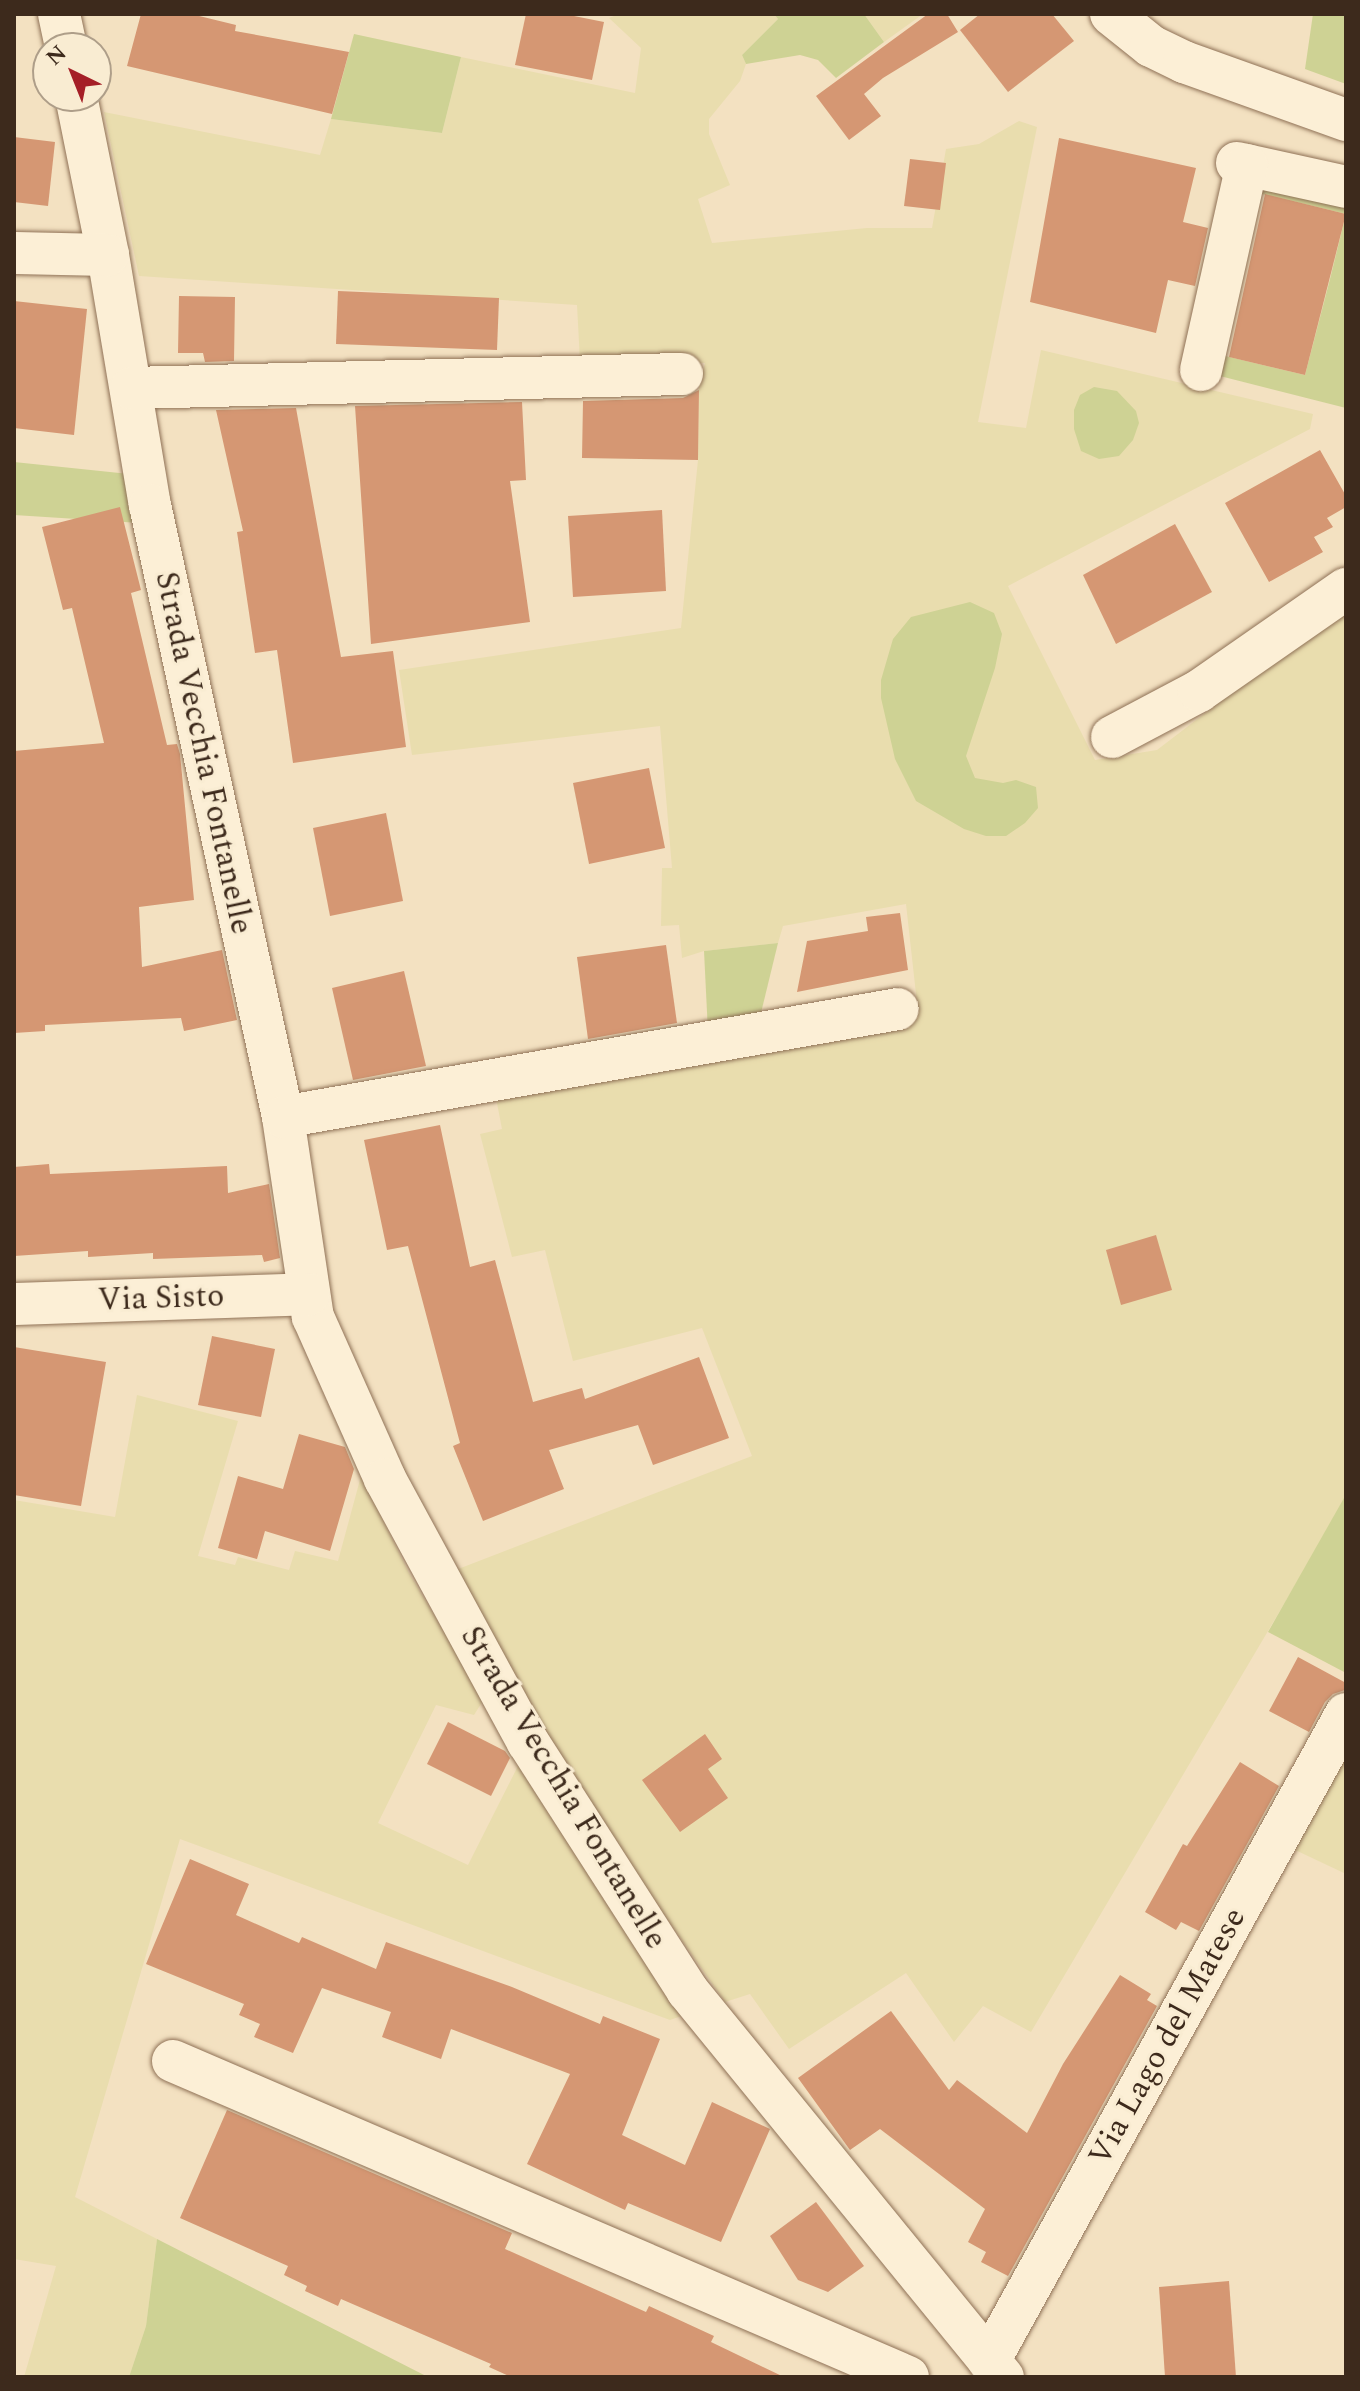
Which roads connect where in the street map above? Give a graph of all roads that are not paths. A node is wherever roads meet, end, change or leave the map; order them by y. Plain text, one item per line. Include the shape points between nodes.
1 (1111, 14) edge
2 (79, 112) edge
3 (1346, 120) edge
4 (1346, 187) edge
5 (14, 253) edge
6 (108, 255) junction
7 (1201, 370) dead end
8 (682, 374) dead end
9 (131, 388) junction
10 (1346, 589) edge
11 (1112, 737) dead end
12 (898, 1009) dead end
13 (283, 1117) junction
14 (309, 1294) junction
15 (14, 1304) edge
16 (1346, 1714) edge
17 (173, 2061) dead end
18 (996, 2369) edge
19 (908, 2377) edge

1 - 3 street via 1151,46 1184,62
2 - 6 street, Strada Vecchia Fontanelle
4 - 7 street via 1242,164
5 - 6 street
6 - 9 street, Strada Vecchia Fontanelle
8 - 9 street
9 - 13 street, Strada Vecchia Fontanelle via 156,535
10 - 11 street via 1199,691
12 - 13 street
13 - 14 street, Strada Vecchia Fontanelle
14 - 15 street, Via Sisto
14 - 18 street, Strada Vecchia Fontanelle via 313,1317 385,1479 528,1742 687,1990
16 - 18 street, Via Lago del Matese
17 - 19 street

